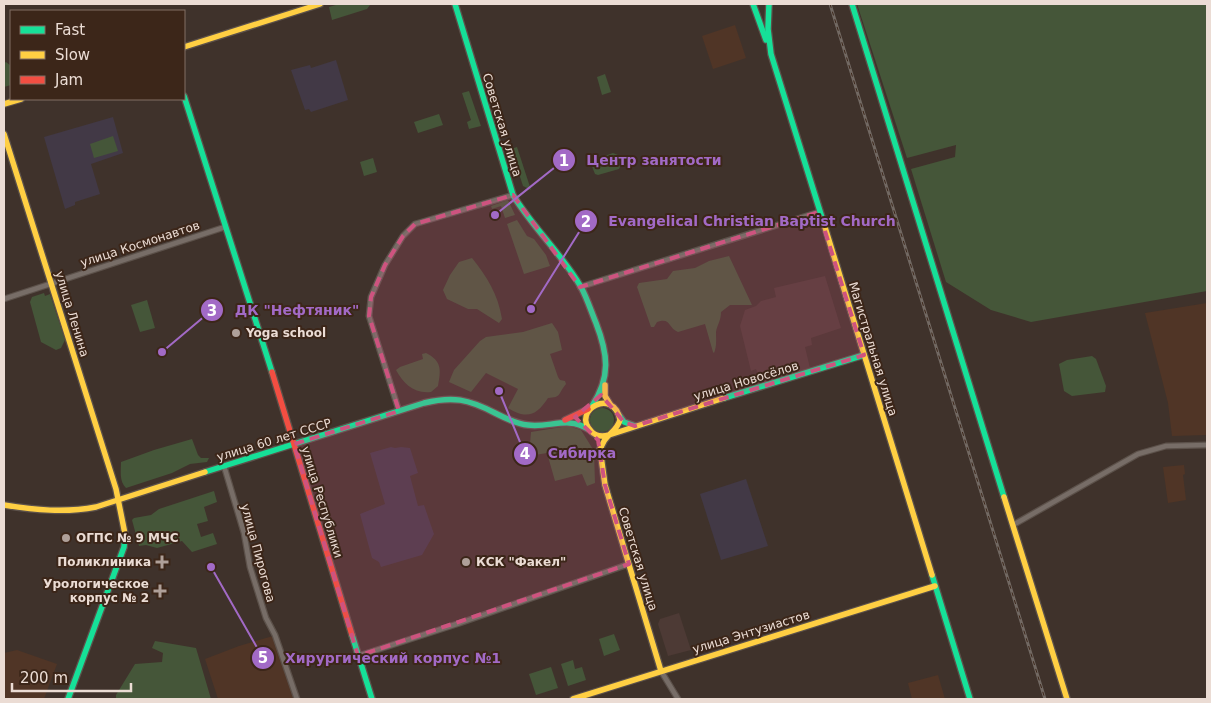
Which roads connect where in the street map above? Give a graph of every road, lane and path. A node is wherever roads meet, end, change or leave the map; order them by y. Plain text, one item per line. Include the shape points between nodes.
1 (320, 4) edge
2 (455, 4) edge
3 (753, 4) edge
4 (769, 4) edge
5 (852, 4) edge
6 (185, 47) edge
7 (771, 54) junction
8 (185, 99) edge
9 (18, 100) edge
10 (4, 104) edge
11 (4, 134) edge
12 (513, 194) junction
13 (819, 212) junction
14 (225, 227) junction
15 (51, 283) junction
16 (580, 287) junction
17 (4, 299) edge
18 (864, 355) junction
19 (605, 378) junction
20 (591, 407) junction
21 (616, 410) junction
22 (399, 411) junction
23 (554, 424) junction
24 (634, 426) junction
25 (588, 429) junction
26 (593, 434) junction
27 (609, 435) junction
28 (294, 444) junction
29 (1207, 445) edge
30 (600, 452) junction
31 (224, 466) junction
32 (118, 500) junction
33 (4, 505) edge
34 (1013, 525) junction
35 (629, 564) junction
36 (935, 586) junction
37 (358, 656) junction
38 (661, 671) junction
39 (68, 699) edge
40 (297, 699) edge
41 (372, 699) edge
42 (573, 699) edge
43 (678, 699) edge
44 (970, 699) edge
45 (1067, 699) edge

1 - 6 main road
2 - 12 main road, Советская улица
3 - 7 main road
4 - 7 main road, Магистральная улица
5 - 34 main road
7 - 13 main road, Магистральная улица
8 - 14 main road
9 - 10 main road
11 - 15 main road, улица Ленина
12 - 16 main road, Советская улица
12 - 22 street via 415,224 403,236 385,266 371,298 369,316
13 - 16 street
13 - 18 main road, Магистральная улица
14 - 15 street, улица Космонавтов
14 - 28 main road, улица Республики
15 - 17 street, улица Космонавтов
15 - 32 main road, улица Ленина
16 - 19 main road, Советская улица via 605,348
18 - 24 main road, улица Новосёлов
18 - 36 main road, Магистральная улица
19 - 20 main road
19 - 21 main road via 605,396
20 - 21 main road via 603,403
20 - 23 main road
20 - 25 main road via 585,418
21 - 24 main road via 624,422
21 - 27 main road via 618,424
22 - 23 main road, улица 60 лет СССР via 435,400 462,399 519,424
22 - 28 main road, улица 60 лет СССР
23 - 25 main road via 577,422
24 - 27 main road, улица Новосёлов
25 - 26 main road
26 - 27 main road
26 - 30 main road, Советская улица
27 - 30 main road via 602,442
28 - 31 main road, улица 60 лет СССР
28 - 37 main road, улица Республики
29 - 34 street via 1166,446 1138,454
30 - 35 main road, Советская улица via 605,485
31 - 32 main road, улица 60 лет СССР
31 - 40 street, улица Пирогова via 263,609
32 - 33 main road, улица 60 лет СССР via 75,510
32 - 39 main road, улица Ленина via 125,530 124,547
34 - 45 main road
35 - 37 street
35 - 38 main road, Советская улица
36 - 38 main road, улица Энтузиастов
36 - 44 main road, Магистральная улица
37 - 41 main road, улица Республики
38 - 42 main road, улица Энтузиастов
38 - 43 street

